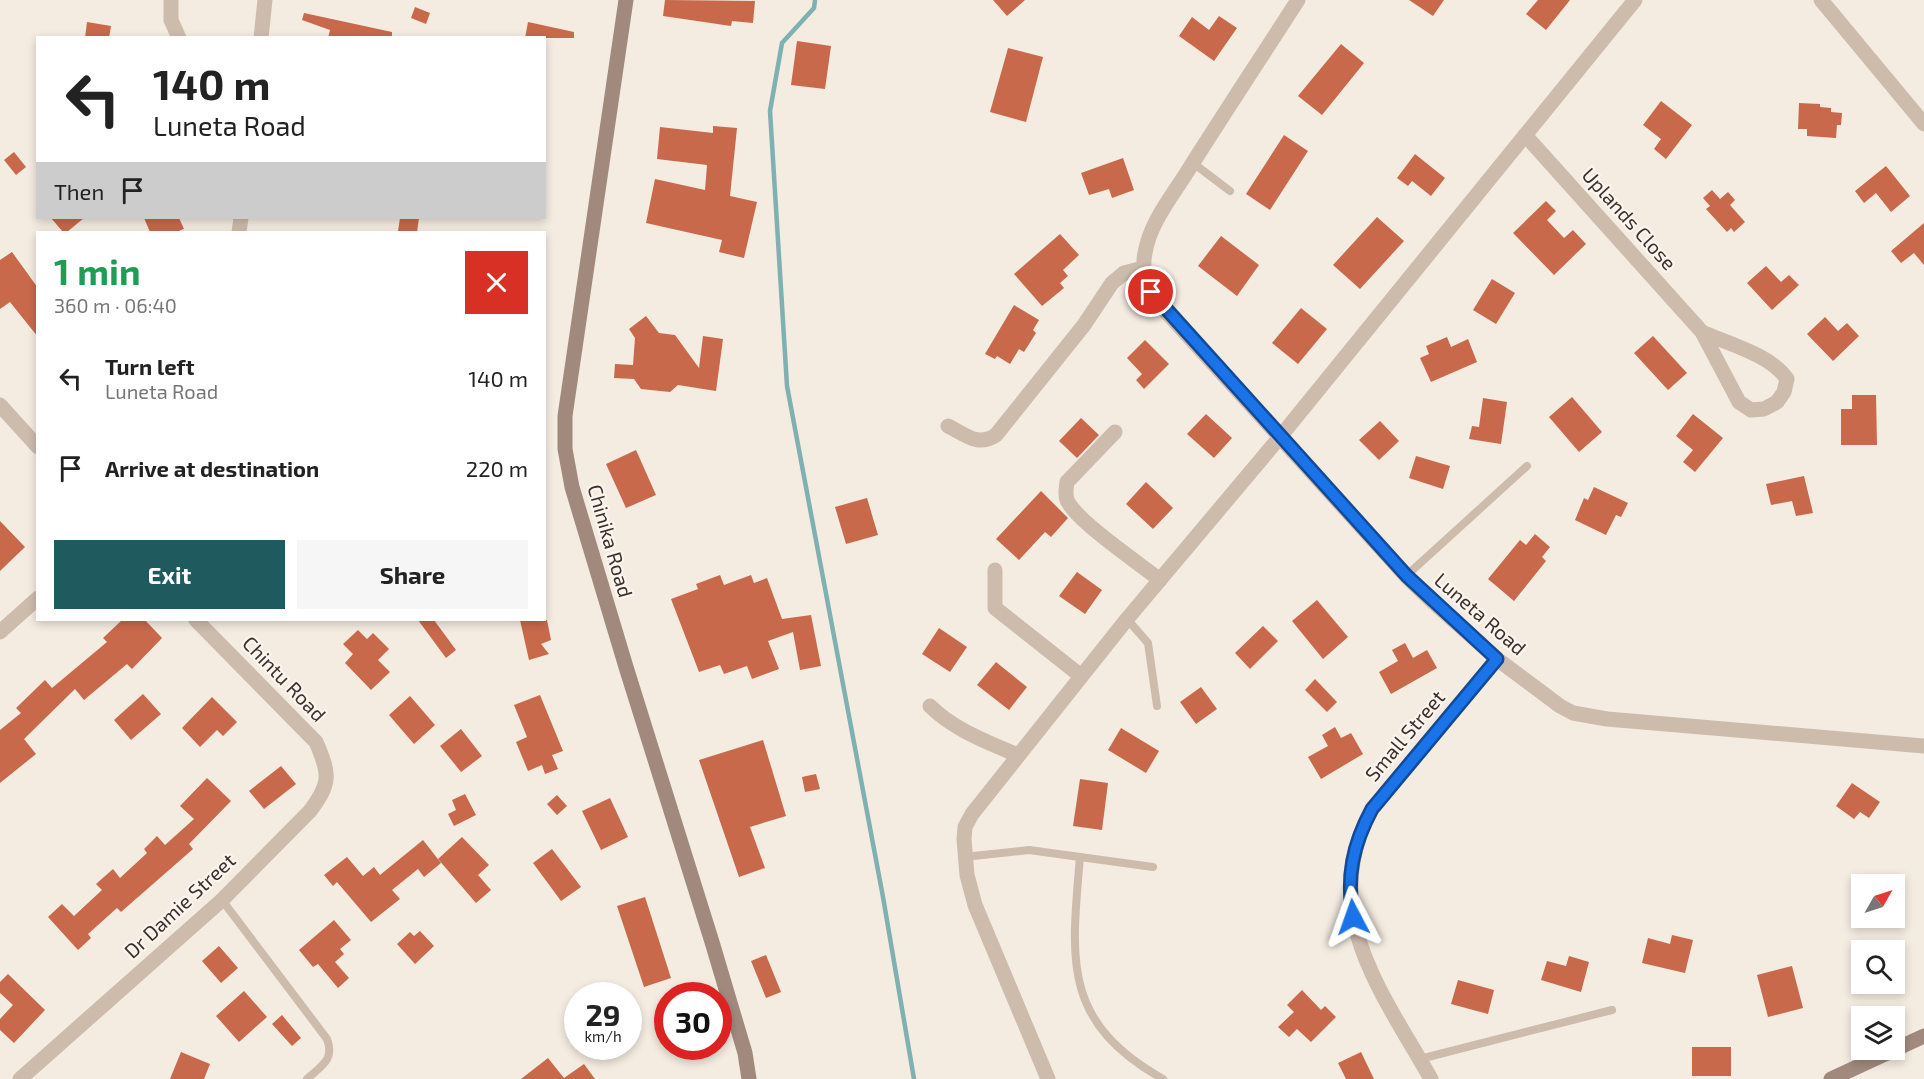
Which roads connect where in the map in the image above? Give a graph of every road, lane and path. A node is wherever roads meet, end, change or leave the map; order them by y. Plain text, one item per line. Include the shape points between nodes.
1 (171, 0) edge
2 (265, 0) edge
3 (626, 0) edge
4 (1298, 0) edge
5 (1635, 0) edge
6 (1821, 0) edge
7 (178, 36) edge
8 (261, 36) edge
9 (1922, 117) edge
10 (1525, 135) junction
11 (1193, 163) junction
12 (1230, 191) dead end
13 (1143, 268) junction
14 (1702, 332) junction
15 (0, 405) edge
16 (948, 426) dead end
17 (1115, 432) dead end
18 (1280, 437) junction
19 (36, 445) edge
20 (1527, 466) dead end
21 (995, 570) dead end
22 (1407, 576) junction
23 (1160, 580) junction
24 (36, 600) edge
25 (1127, 619) junction
26 (197, 621) edge
27 (0, 632) edge
28 (1497, 659) junction
29 (1081, 676) junction
30 (930, 706) dead end
31 (1157, 706) dead end
32 (316, 742) joint
33 (1924, 746) edge
34 (1017, 755) junction
35 (964, 857) junction
36 (1080, 857) junction
37 (1153, 867) dead end
38 (222, 900) junction
39 (1612, 1010) dead end
40 (1924, 1036) edge
41 (1420, 1059) junction
42 (20, 1079) edge
43 (306, 1079) edge
44 (749, 1079) edge
45 (1048, 1079) edge
46 (1163, 1079) edge
47 (1431, 1079) edge
48 (1831, 1079) edge

1 - 7 street via 171,20
2 - 8 street
3 - 44 main road, Chinika Road via 565,416 565,449 572,487 712,942
4 - 11 street
5 - 10 street
6 - 9 street
10 - 14 street, Uplands Close
10 - 18 street
11 - 12 lane
11 - 13 street via 1149,236
13 - 16 street via 1124,273 1112,283 1084,325 996,435 975,440
13 - 18 street, Luneta Road via 1145,281 1159,304
14 - 14 street, Uplands Close via 1780,369 1787,380 1785,392 1777,402 1751,410 1739,402
15 - 19 street
17 - 23 street via 1067,482 1066,498 1087,523
18 - 22 street, Luneta Road
18 - 23 street
20 - 22 lane
21 - 29 street via 995,608
22 - 28 street, Luneta Road
23 - 25 street
24 - 27 street
25 - 29 street
25 - 31 lane via 1148,643
26 - 32 street, Chintu Road
28 - 33 street, Luneta Road via 1573,713
28 - 41 street, Small Street via 1372,809 1353,854 1351,904 1355,930 1371,971
29 - 34 street
30 - 34 street via 970,734
32 - 38 street, Dr Damie Street via 327,779 322,795
34 - 35 street via 965,827
35 - 36 lane via 1021,849
35 - 45 street via 975,905
36 - 37 lane
36 - 46 lane via 1073,928 1086,1001 1112,1042 1138,1065
38 - 42 street, Dr Damie Street
38 - 43 lane via 327,1039 331,1049 327,1060
39 - 41 lane
40 - 48 main road
41 - 47 street, Small Street

